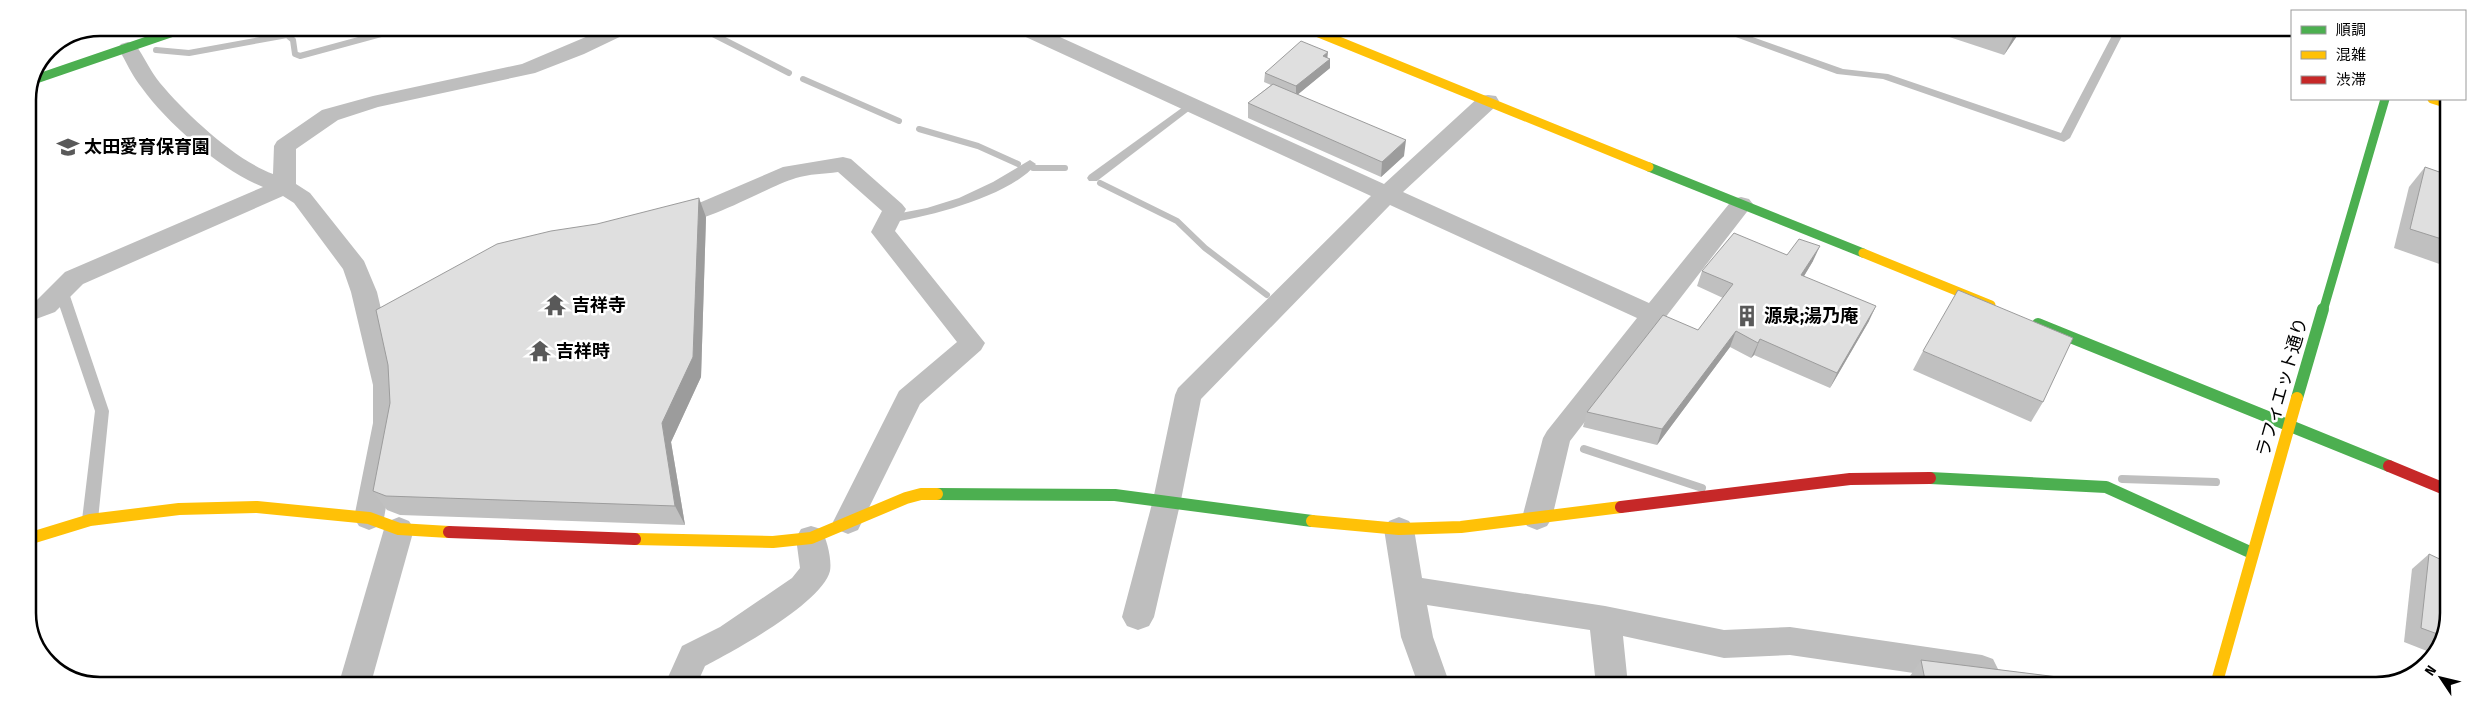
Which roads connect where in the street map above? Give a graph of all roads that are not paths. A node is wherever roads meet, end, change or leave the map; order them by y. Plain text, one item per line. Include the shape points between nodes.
1 (150, 36) edge
2 (606, 36) edge
3 (1039, 36) edge
4 (1326, 36) edge
5 (1739, 36) edge
6 (2117, 36) edge
7 (133, 40) edge
8 (41, 77) edge
9 (2385, 100) edge
10 (1488, 101) junction
11 (1190, 105) junction
12 (1030, 164) dead end
13 (1093, 178) dead end
14 (284, 187) junction
15 (1387, 194) junction
16 (1740, 204) junction
17 (889, 219) junction
18 (651, 223) edge
19 (61, 290) junction
20 (432, 293) edge
21 (2000, 309) edge
22 (36, 310) edge
23 (1652, 315) junction
24 (2028, 320) edge
25 (372, 325) junction
26 (2289, 426) junction
27 (2440, 487) edge
28 (1167, 500) junction
29 (369, 518) junction
30 (1537, 518) junction
31 (90, 520) junction
32 (848, 522) junction
33 (399, 529) junction
34 (1398, 529) junction
35 (36, 537) edge
36 (811, 538) junction
37 (2252, 553) junction
38 (1409, 589) junction
39 (1138, 617) dead end
40 (1605, 619) junction
41 (2011, 673) edge
42 (357, 677) edge
43 (684, 677) edge
44 (1431, 677) edge
45 (1611, 677) edge
46 (2218, 677) edge

1 - 7 street
2 - 14 street via 528,69 373,102 330,115 285,146
3 - 11 street
4 - 10 street
5 - 6 lane via 1841,72 1884,76 2064,138
7 - 8 street
7 - 14 street via 150,85 188,126 251,174
9 - 26 street, ラフィエット通り
10 - 15 street
10 - 16 street
11 - 13 lane
11 - 15 street
12 - 17 lane via 963,203
14 - 19 street via 74,278
14 - 25 street via 302,198 354,267
15 - 23 street
15 - 28 street via 1188,396
16 - 21 street
16 - 23 street
17 - 18 street via 894,209 843,164 790,172 706,208
17 - 32 street via 883,232 972,343 909,398
19 - 22 street via 46,306
19 - 31 lane via 102,411
20 - 25 street
23 - 30 street via 1558,438
24 - 26 street
25 - 29 street via 386,385 387,423
26 - 27 street
26 - 37 street, ラフィエット通り
28 - 32 street via 1115,495 921,494
28 - 34 street via 1296,520
28 - 39 street
29 - 31 street via 257,507 179,509
29 - 33 street
30 - 34 street via 1461,527
30 - 37 street via 1850,479 1931,478 2106,487
31 - 35 street
32 - 36 street
33 - 36 street via 524,536 773,542
33 - 42 street
34 - 38 street
36 - 43 street via 814,570 803,587 730,637 693,656
37 - 46 street, ラフィエット通り
38 - 40 street
38 - 44 street via 1417,637
40 - 41 street via 1724,644 1790,641
40 - 45 street

